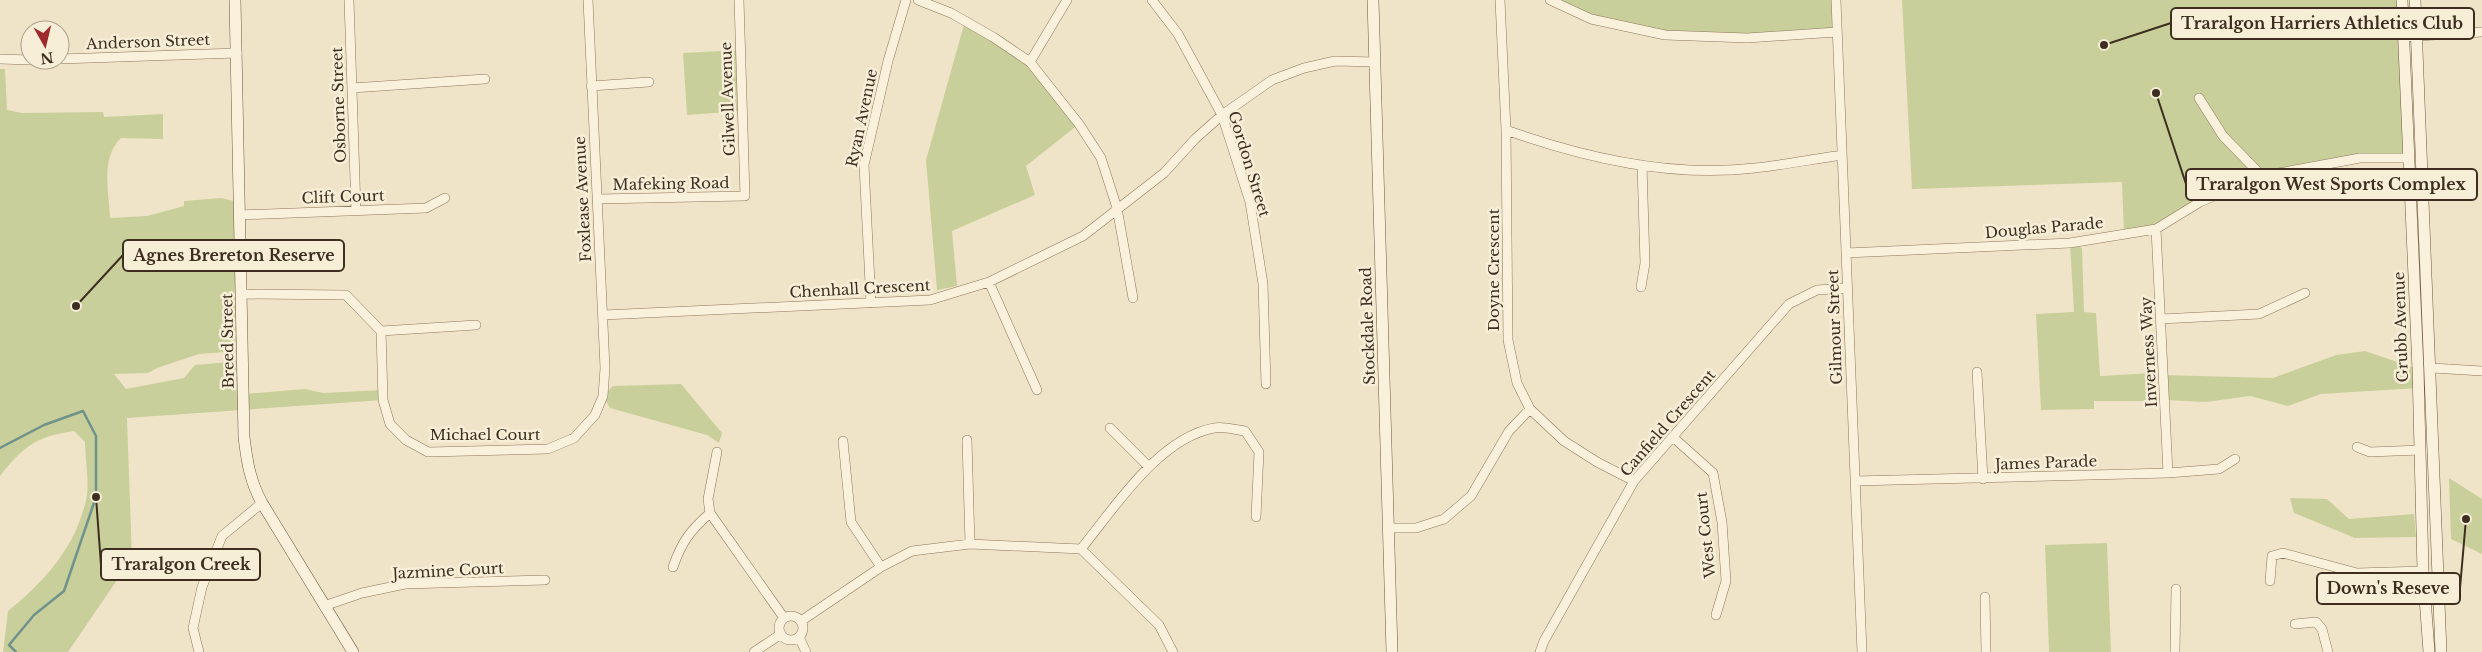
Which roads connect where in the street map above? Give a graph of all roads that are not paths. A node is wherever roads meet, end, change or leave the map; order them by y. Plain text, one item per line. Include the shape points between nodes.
1 (235, 0) edge
2 (349, 0) edge
3 (588, 0) edge
4 (739, 0) edge
5 (906, 0) edge
6 (918, 0) edge
7 (1067, 0) edge
8 (1152, 0) edge
9 (1374, 0) edge
10 (1500, 0) edge
11 (1550, 0) edge
12 (1836, 0) edge
13 (2402, 0) edge
14 (2416, 0) edge
15 (1837, 32) junction
16 (2482, 32) edge
17 (2403, 36) junction
18 (2416, 36) junction
19 (237, 53) junction
20 (0, 59) edge
21 (70, 59) edge
22 (20, 60) edge
23 (1030, 62) junction
24 (1375, 62) junction
25 (485, 79) dead end
26 (649, 82) dead end
27 (591, 86) junction
28 (352, 88) junction
29 (2199, 98) dead end
30 (1222, 115) junction
31 (1506, 130) junction
32 (1842, 155) junction
33 (2408, 158) junction
34 (2423, 158) junction
35 (1642, 165) junction
36 (2262, 176) junction
37 (745, 196) joint
38 (445, 198) dead end
39 (598, 200) junction
40 (1118, 208) junction
41 (356, 210) junction
42 (240, 215) junction
43 (2156, 229) junction
44 (1846, 253) junction
45 (989, 282) junction
46 (1641, 287) dead end
47 (1847, 288) junction
48 (2305, 293) dead end
49 (242, 294) junction
50 (1133, 298) dead end
51 (871, 303) junction
52 (603, 316) junction
53 (2161, 319) junction
54 (476, 324) dead end
55 (381, 331) junction
56 (2432, 368) junction
57 (2418, 369) junction
58 (2482, 371) edge
59 (1977, 372) dead end
60 (1266, 384) dead end
61 (1037, 390) dead end
62 (603, 396) joint
63 (1530, 409) junction
64 (1110, 428) dead end
65 (1674, 438) junction
66 (967, 440) dead end
67 (843, 441) dead end
68 (2357, 447) dead end
69 (2420, 450) junction
70 (717, 452) dead end
71 (2235, 459) dead end
72 (1149, 467) junction
73 (2168, 473) junction
74 (1983, 479) junction
75 (1855, 481) junction
76 (1634, 482) junction
77 (262, 503) junction
78 (710, 513) junction
79 (1256, 516) dead end
80 (1389, 528) junction
81 (970, 544) junction
82 (1081, 548) junction
83 (673, 567) dead end
84 (881, 567) junction
85 (2423, 571) junction
86 (546, 580) dead end
87 (2270, 581) dead end
88 (2176, 589) dead end
89 (1984, 596) dead end
90 (324, 606) junction
91 (1716, 615) dead end
92 (784, 618) junction
93 (801, 621) junction
94 (2295, 624) dead end
95 (780, 634) junction
96 (799, 637) junction
97 (199, 652) edge
98 (353, 652) edge
99 (754, 652) edge
100 (806, 652) edge
101 (1173, 652) edge
102 (1392, 652) edge
103 (1540, 652) edge
104 (1862, 652) edge
105 (1986, 652) edge
106 (2176, 652) edge
107 (2328, 652) edge
108 (2429, 652) edge
109 (2441, 652) edge

1 - 19 street, Breed Street
2 - 28 street, Osborne Street
3 - 27 street, Foxlease Avenue
4 - 37 street, Gilwell Avenue
5 - 51 street, Ryan Avenue via 864,165
6 - 23 street via 951,13
7 - 23 street
8 - 30 street, Gordon Street via 1178,34
9 - 24 street, Stockdale Road
10 - 31 street, Doyne Crescent
11 - 15 street via 1591,19 1665,35 1747,38
12 - 15 street, Gilmour Street
13 - 17 street, Grubb Avenue
14 - 18 street, Grubb Avenue
15 - 32 street, Gilmour Street
16 - 18 street
17 - 18 street
17 - 33 street, Grubb Avenue
18 - 34 street, Grubb Avenue
19 - 21 street, Anderson Street
19 - 42 street, Breed Street
20 - 22 street
23 - 40 street via 1079,124 1101,158
24 - 30 street, Chenhall Crescent via 1335,61 1304,68 1272,80
24 - 80 street, Stockdale Road
25 - 28 street
26 - 27 street
27 - 39 street, Foxlease Avenue
28 - 41 street, Osborne Street
29 - 36 street via 2223,136
30 - 40 street, Chenhall Crescent via 1164,173
30 - 60 street, Gordon Street via 1250,202 1263,284
31 - 35 street via 1601,159
31 - 63 street, Doyne Crescent via 1508,340 1517,383
32 - 35 street via 1754,168 1681,170
32 - 44 street, Gilmour Street
33 - 34 street
33 - 36 street, Douglas Parade via 2360,158
33 - 57 street, Grubb Avenue
34 - 56 street, Grubb Avenue
35 - 46 street via 1645,263
36 - 43 street, Douglas Parade via 2200,202
37 - 39 street, Mafeking Road
38 - 41 street, Clift Court via 426,208
39 - 52 street, Foxlease Avenue
40 - 45 street, Chenhall Crescent via 1083,236
40 - 50 street
41 - 42 street, Clift Court
42 - 49 street, Breed Street
43 - 44 street, Douglas Parade via 2070,243
43 - 53 street, Inverness Way
44 - 47 street, Gilmour Street
45 - 51 street, Chenhall Crescent via 930,300
45 - 61 street
47 - 65 street, Canfield Crescent via 1817,290 1788,304
47 - 75 street, Gilmour Street
48 - 53 street via 2260,314
49 - 55 street via 346,294
49 - 77 street, Breed Street via 247,466 251,483
51 - 52 street, Chenhall Crescent
52 - 62 street, Foxlease Avenue
53 - 73 street, Inverness Way
54 - 55 street
55 - 62 street, Michael Court via 383,400 390,424 406,440 428,452 548,449 574,438 595,416
56 - 57 street
56 - 58 street
56 - 109 street, Grubb Avenue
57 - 69 street, Grubb Avenue
59 - 74 street
63 - 76 street, Doyne Crescent via 1564,441
63 - 80 street via 1509,431 1471,496 1444,519 1416,528
64 - 72 street
65 - 76 street, Canfield Crescent
65 - 91 street, West Court via 1713,473 1722,522 1726,581
66 - 81 street
67 - 84 street via 851,522
68 - 69 street via 2370,452
69 - 85 street, Grubb Avenue
70 - 78 street via 708,499
71 - 73 street, James Parade via 2220,469
72 - 79 street via 1187,436 1216,427 1245,431 1259,452
72 - 82 street
73 - 74 street, James Parade
74 - 75 street, James Parade
75 - 104 street, Gilmour Street
76 - 103 street, Canfield Crescent
77 - 90 street, Breed Street
77 - 97 street via 222,536 202,587 193,628
78 - 83 street via 694,526 681,544
78 - 92 street
80 - 102 street, Stockdale Road
81 - 82 street
81 - 84 street via 912,551
82 - 101 street via 1159,625
84 - 93 street
85 - 87 street via 2357,573 2283,553 2272,556
85 - 108 street, Grubb Avenue
86 - 90 street, Jazmine Court via 404,584
88 - 106 street
89 - 105 street
90 - 98 street, Breed Street
92 - 93 street via 795,617
92 - 95 street
93 - 96 street via 803,630
94 - 107 street via 2316,622 2322,629
95 - 96 street via 791,640
95 - 99 street
96 - 100 street

